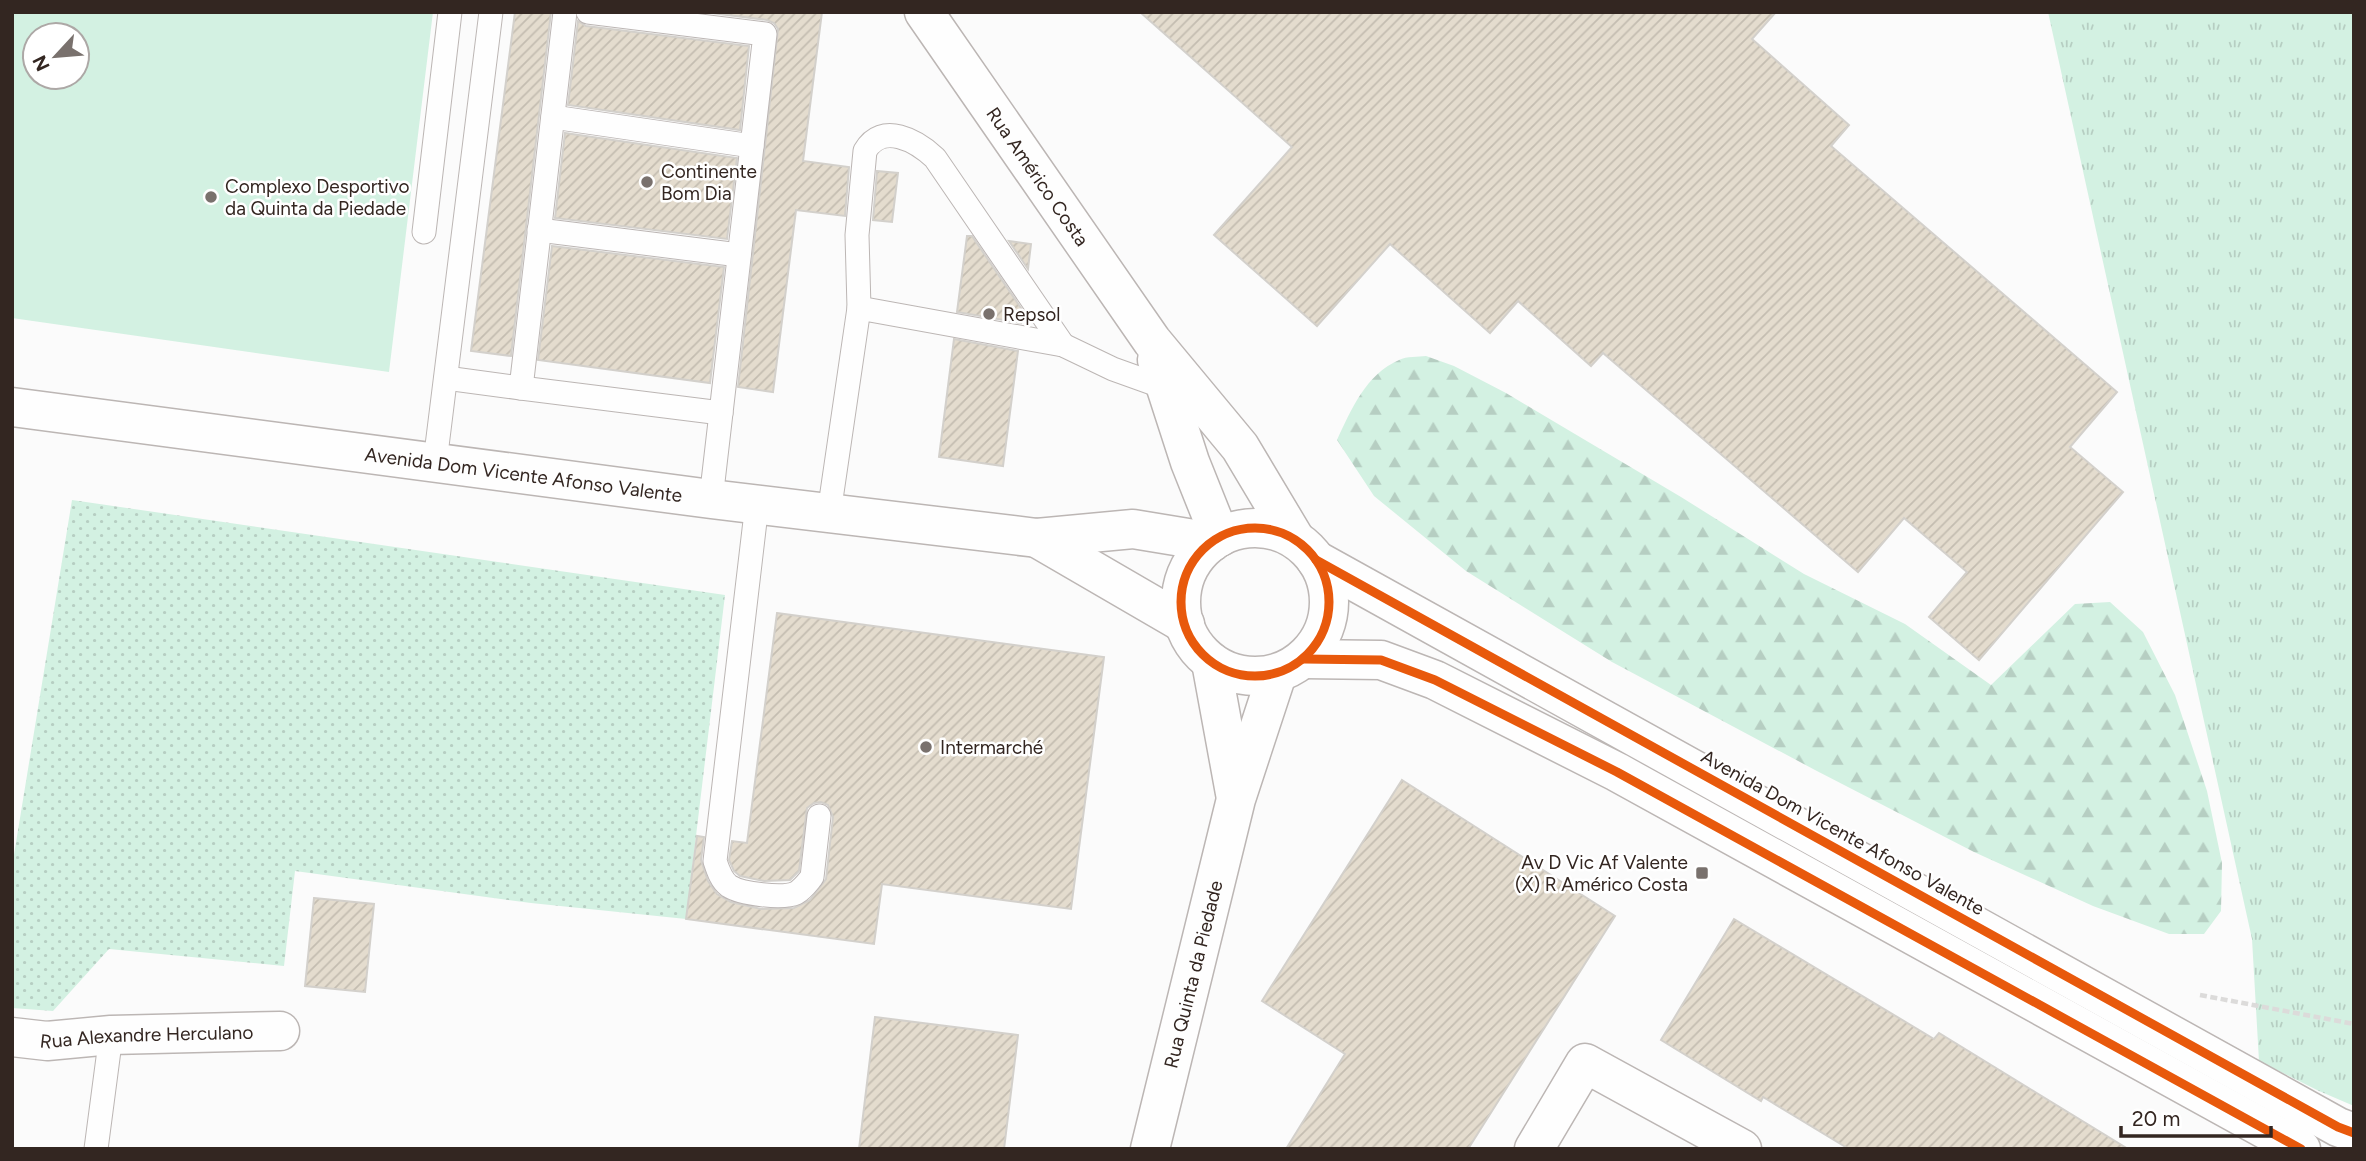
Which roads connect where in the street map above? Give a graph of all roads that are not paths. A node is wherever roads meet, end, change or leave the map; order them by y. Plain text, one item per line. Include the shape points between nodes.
1 (450, 12) edge
2 (491, 12) edge
3 (565, 12) edge
4 (588, 12) edge
5 (924, 12) edge
6 (553, 117) junction
7 (752, 146) junction
8 (539, 230) junction
9 (424, 232) dead end
10 (739, 255) junction
11 (859, 308) junction
12 (1152, 341) junction
13 (1063, 345) junction
14 (446, 378) junction
15 (521, 388) junction
16 (1166, 388) junction
17 (12, 407) edge
18 (721, 412) junction
19 (435, 462) junction
20 (711, 499) junction
21 (757, 504) junction
22 (829, 513) junction
23 (1037, 538) junction
24 (1216, 540) junction
25 (1305, 550) junction
26 (1185, 624) junction
27 (1210, 662) junction
28 (1290, 666) junction
29 (1236, 799) junction
30 (819, 816) dead end
31 (280, 1031) dead end
32 (111, 1035) junction
33 (12, 1037) edge
34 (2354, 1133) edge
35 (96, 1149) edge
36 (1150, 1149) edge
37 (1534, 1149) edge
38 (1741, 1149) edge
39 (2301, 1149) edge

1 - 9 lane
2 - 14 lane
3 - 6 lane
4 - 7 lane via 765,34
5 - 12 street, Rua Américo Costa
6 - 7 lane
6 - 8 lane
7 - 10 lane
8 - 10 lane
8 - 15 lane
10 - 18 lane
11 - 13 lane
11 - 13 lane via 857,235 865,151 883,136 901,136 935,158
11 - 22 lane
12 - 16 street
12 - 25 street via 1240,447
13 - 16 lane
14 - 15 lane
14 - 19 lane
15 - 18 lane
16 - 24 street
17 - 19 street, Avenida Dom Vicente Afonso Valente
18 - 20 lane
19 - 20 street, Avenida Dom Vicente Afonso Valente
20 - 21 street, Avenida Dom Vicente Afonso Valente
21 - 22 street, Avenida Dom Vicente Afonso Valente
21 - 30 lane via 715,861 722,879 746,892 794,894 812,877
22 - 23 street, Avenida Dom Vicente Afonso Valente
23 - 24 street, Avenida Dom Vicente Afonso Valente via 1133,528
23 - 26 street, Avenida Dom Vicente Afonso Valente
24 - 25 street via 1258,528 1277,531
24 - 26 street via 1196,558 1186,578 1181,601
25 - 28 street via 1325,580 1327,622 1318,642
25 - 34 street, Avenida Dom Vicente Afonso Valente
26 - 27 street
27 - 28 street via 1254,677
27 - 29 street
28 - 29 street, Rua Quinta da Piedade
28 - 39 street via 1381,660 1435,680 1629,779
29 - 36 street, Rua Quinta da Piedade
31 - 32 street, Rua Alexandre Herculano
32 - 33 street, Rua Alexandre Herculano via 47,1041
32 - 35 lane
37 - 38 street via 1585,1063

